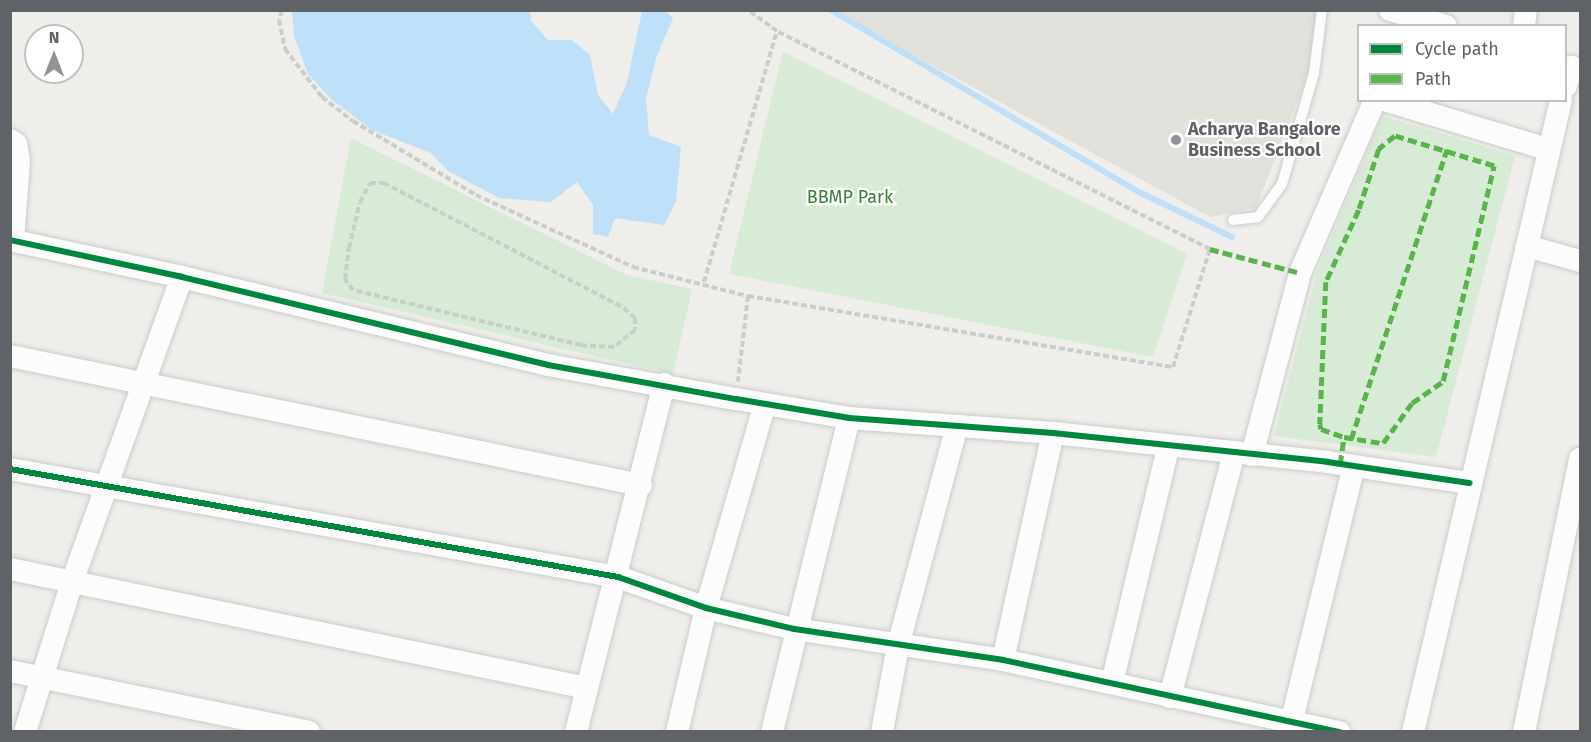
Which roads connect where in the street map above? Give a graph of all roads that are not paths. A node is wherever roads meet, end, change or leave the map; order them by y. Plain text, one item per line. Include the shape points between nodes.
1 (1322, 10) edge
2 (1390, 10) edge
3 (1420, 14) edge
4 (1442, 24) edge
5 (1375, 102) edge
6 (1391, 102) edge
7 (1560, 102) edge
8 (10, 140) edge
9 (1547, 149) junction
10 (1233, 220) dead end
11 (12, 241) edge
12 (1527, 246) junction
13 (1581, 261) edge
14 (182, 277) junction
15 (10, 356) edge
16 (146, 384) junction
17 (664, 384) junction
18 (765, 404) junction
19 (849, 418) junction
20 (957, 426) junction
21 (1053, 433) junction
22 (1168, 448) junction
23 (1243, 454) junction
24 (1581, 459) edge
25 (1354, 466) junction
26 (10, 469) edge
27 (1469, 483) junction
28 (641, 485) junction
29 (108, 487) junction
30 (10, 569) edge
31 (618, 577) junction
32 (72, 582) junction
33 (706, 608) junction
34 (794, 629) junction
35 (898, 646) junction
36 (1003, 660) junction
37 (10, 671) edge
38 (42, 677) junction
39 (1112, 683) junction
40 (587, 688) junction
41 (1170, 697) junction
42 (1290, 726) edge
43 (25, 732) edge
44 (309, 732) edge
45 (576, 732) edge
46 (677, 732) edge
47 (772, 732) edge
48 (882, 732) edge
49 (1339, 732) edge
50 (1413, 732) edge
51 (1524, 732) edge

1 - 10 lane via 1316,66 1282,184 1258,218
2 - 3 street
3 - 4 street
5 - 23 street via 1300,273
6 - 9 street
7 - 9 street
8 - 11 street via 15,144 19,161
9 - 12 street
11 - 14 street
12 - 13 street
12 - 27 street
14 - 16 street
14 - 17 street via 548,364
15 - 16 street
16 - 28 street
16 - 29 street
17 - 18 street
17 - 28 street
18 - 19 street
18 - 33 street
19 - 20 street
19 - 34 street
20 - 21 street
20 - 35 street
21 - 22 street
21 - 36 street
22 - 23 street
22 - 39 street
23 - 25 street
23 - 41 street
24 - 51 street
25 - 27 street
25 - 42 street
26 - 29 street
27 - 50 street
28 - 31 street
29 - 31 street
29 - 32 street
30 - 32 street
31 - 33 street
31 - 40 street
32 - 38 street
32 - 40 street
33 - 34 street
33 - 46 street
34 - 35 street
34 - 47 street
35 - 36 street
35 - 48 street
36 - 39 street
37 - 38 street
38 - 43 street
38 - 44 street
39 - 41 street
40 - 45 street
41 - 42 street
42 - 49 street

